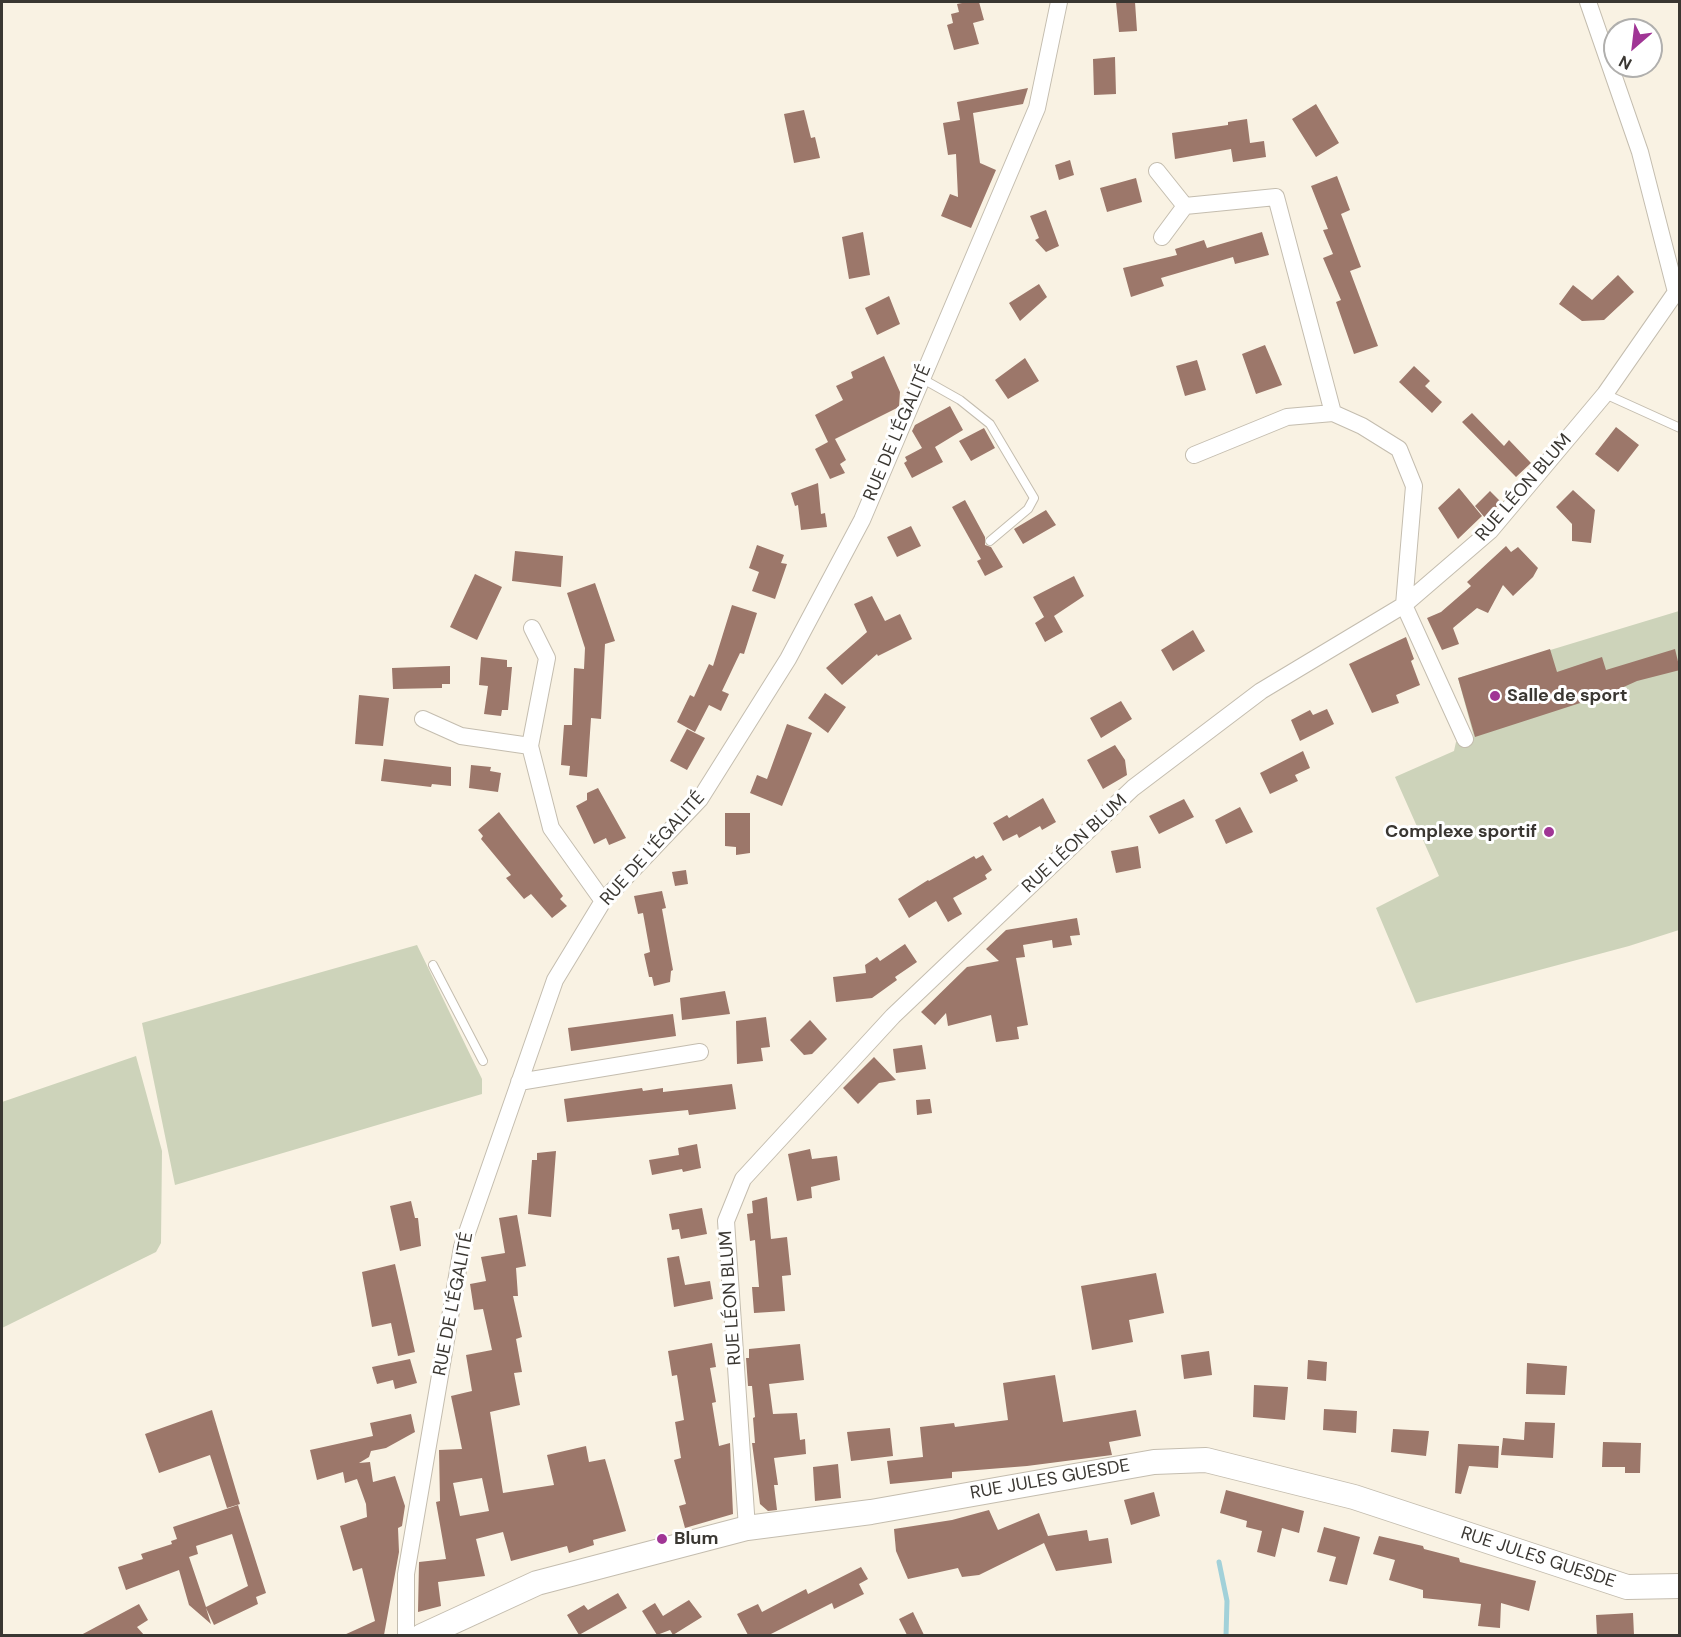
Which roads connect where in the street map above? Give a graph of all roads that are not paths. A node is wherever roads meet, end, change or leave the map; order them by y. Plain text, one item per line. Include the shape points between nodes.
1 (1059, 2) edge
2 (1587, 2) edge
3 (1157, 171) dead end
4 (1185, 206) junction
5 (1161, 237) dead end
6 (921, 378) junction
7 (1605, 394) junction
8 (1333, 413) junction
9 (1680, 428) edge
10 (1194, 455) dead end
11 (990, 541) dead end
12 (1404, 605) junction
13 (532, 628) dead end
14 (423, 719) dead end
15 (1465, 739) dead end
16 (530, 746) junction
17 (603, 902) junction
18 (433, 964) dead end
19 (700, 1052) dead end
20 (483, 1061) dead end
21 (519, 1082) junction
22 (747, 1528) junction
23 (1680, 1586) edge
24 (406, 1635) edge
25 (422, 1635) edge

1 - 6 street, RUE DE L'ÉGALITÉ via 1037,108
2 - 7 street, RUE LÉON BLUM via 1640,152 1676,292
3 - 4 street
4 - 5 street
4 - 8 street via 1276,197
6 - 11 lane via 960,400 990,424 1034,498 1028,509
6 - 17 street, RUE DE L'ÉGALITÉ via 862,520 788,659 700,799
7 - 9 lane
7 - 12 street, RUE LÉON BLUM via 1490,531
8 - 10 street via 1287,417
8 - 12 street via 1399,449 1414,486
12 - 15 street
12 - 22 street, RUE LÉON BLUM via 1261,691 1133,788 893,1016 743,1179 726,1221
13 - 16 street via 547,658
14 - 16 street via 461,736
16 - 17 street via 551,828
17 - 21 street, RUE DE L'ÉGALITÉ via 555,980
18 - 20 lane
19 - 21 street
21 - 24 street, RUE DE L'ÉGALITÉ via 462,1247 406,1574
22 - 23 street, RUE JULES GUESDE via 871,1512 1154,1462 1206,1460 1354,1497 1627,1587
22 - 25 street, RUE JULES GUESDE via 537,1583

